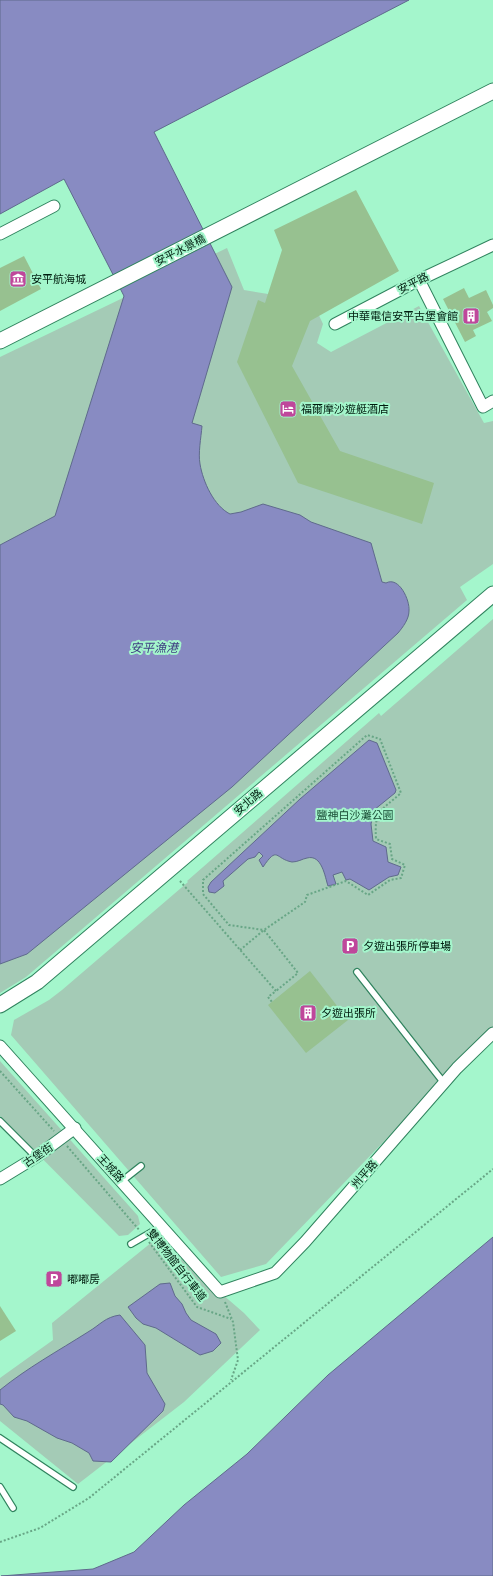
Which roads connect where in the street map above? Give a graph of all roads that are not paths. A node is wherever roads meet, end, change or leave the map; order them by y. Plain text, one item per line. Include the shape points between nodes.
1 (493, 91) edge
2 (54, 206) dead end
3 (0, 234) edge
4 (493, 245) edge
5 (419, 280) junction
6 (335, 324) dead end
7 (0, 341) edge
8 (493, 401) edge
9 (493, 594) edge
10 (358, 972) dead end
11 (0, 1005) edge
12 (493, 1033) edge
13 (0, 1046) edge
14 (444, 1083) junction
15 (0, 1122) edge
16 (75, 1128) junction
17 (36, 1157) junction
18 (141, 1166) dead end
19 (0, 1179) edge
20 (122, 1181) junction
21 (162, 1226) junction
22 (131, 1244) dead end
23 (220, 1292) joint
24 (0, 1438) edge
25 (0, 1487) edge
26 (73, 1487) dead end
27 (13, 1508) dead end

1 - 7 street, 安平水景橋
2 - 3 street
4 - 5 street, 安平路
5 - 6 street, 安平路
5 - 8 street via 482,407
9 - 11 street, 安北路 via 37,982
10 - 14 lane
12 - 14 street, 州平路
13 - 16 street, 王城路
14 - 23 street, 州平路 via 305,1242 274,1273
15 - 17 lane
16 - 17 street, 古堡街
16 - 20 street, 王城路
17 - 19 street, 古堡街
18 - 20 lane
20 - 21 street, 王城路
21 - 22 lane
21 - 23 street, 王城路
24 - 26 lane
25 - 27 lane

